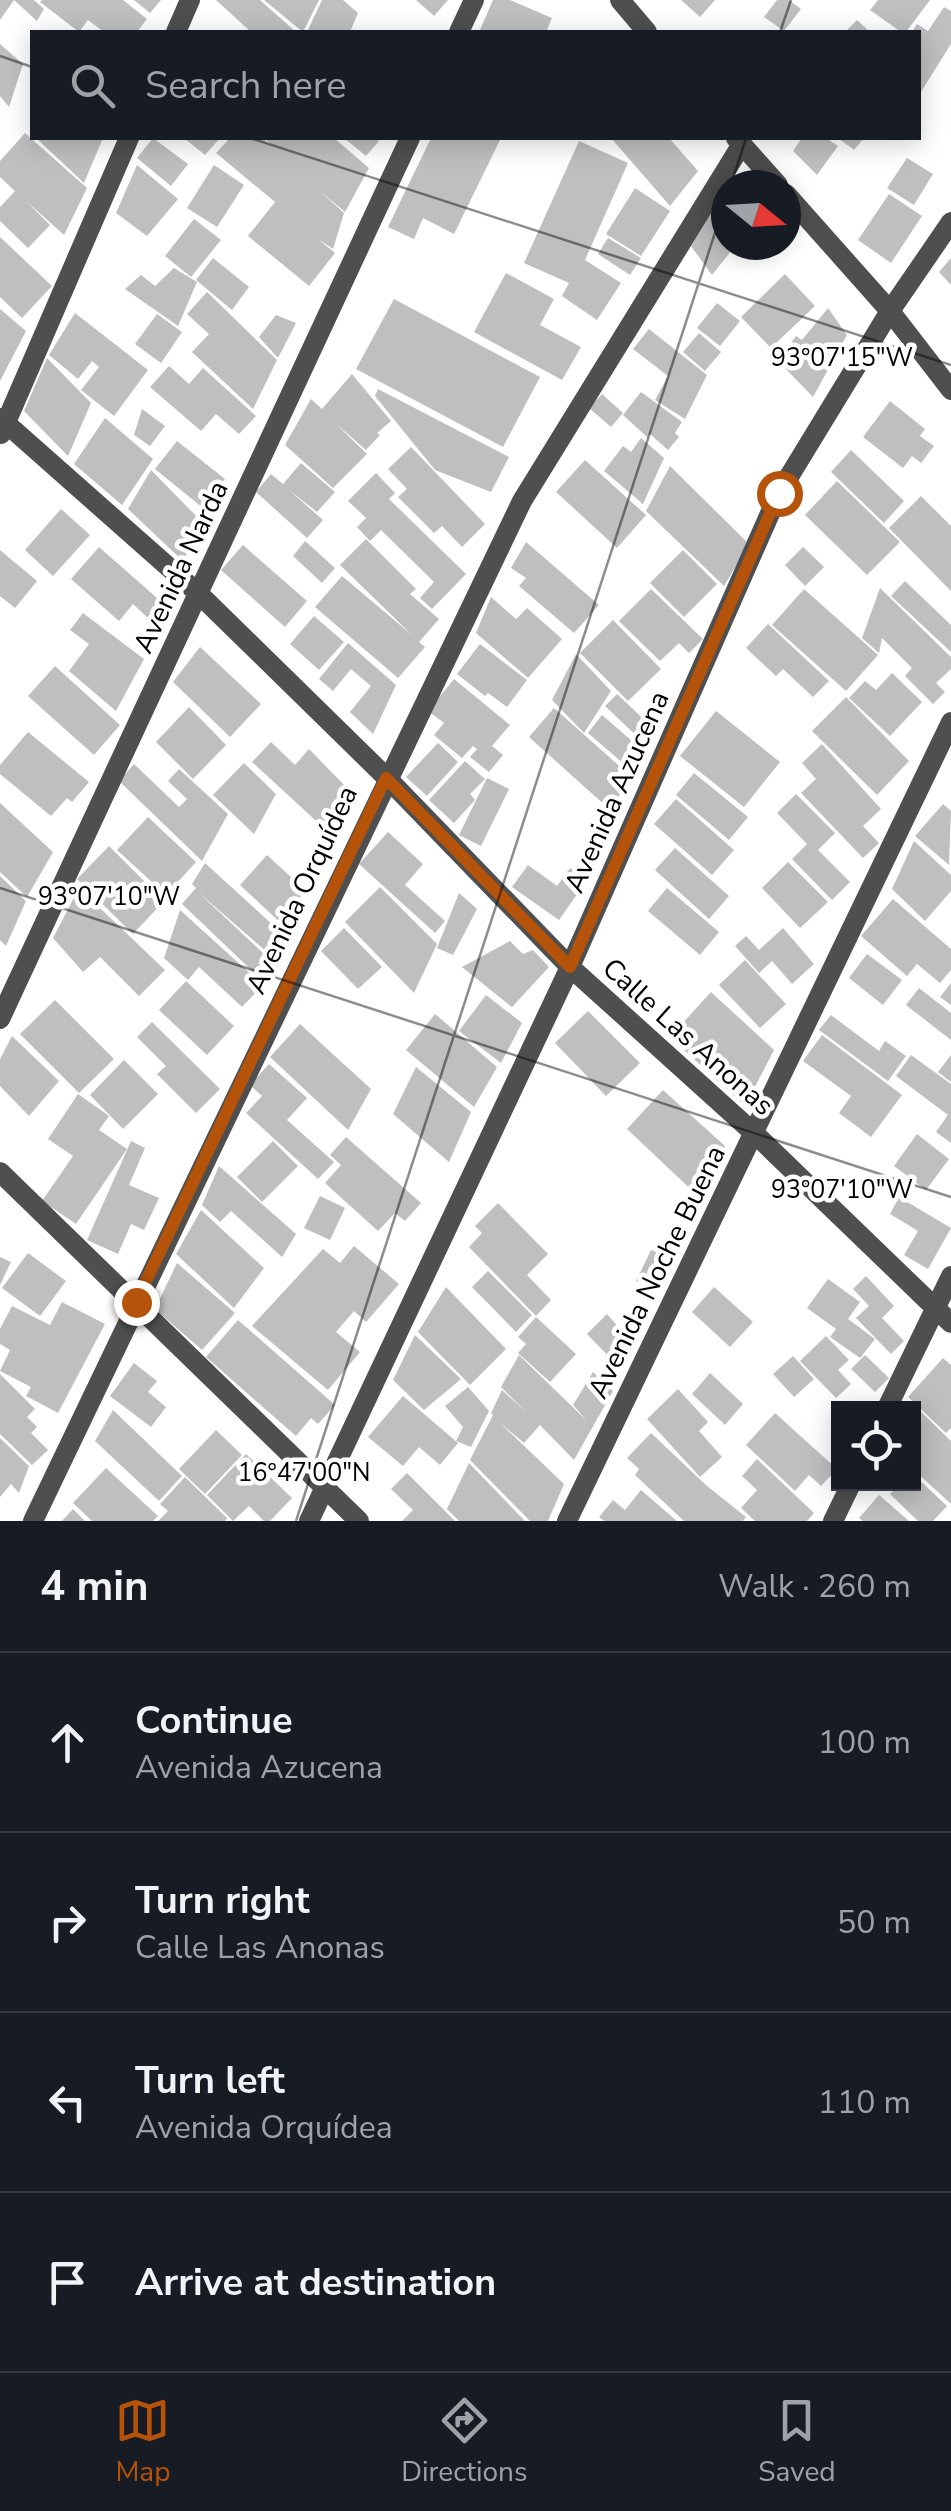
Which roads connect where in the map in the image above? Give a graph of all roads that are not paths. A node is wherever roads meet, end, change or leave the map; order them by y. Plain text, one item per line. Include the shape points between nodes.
1 (190, 0) edge
2 (474, 0) edge
3 (620, 0) edge
4 (177, 30) edge
5 (460, 30) edge
6 (645, 30) edge
7 (128, 140) edge
8 (409, 140) edge
9 (739, 141) edge
10 (765, 170) edge
11 (801, 211) edge
12 (951, 222) edge
13 (890, 312) junction
14 (951, 390) edge
15 (2, 425) edge
16 (199, 594) junction
17 (951, 722) edge
18 (386, 778) junction
19 (570, 967) junction
20 (0, 1019) edge
21 (754, 1134) junction
22 (0, 1172) edge
23 (951, 1276) edge
24 (136, 1302) junction
25 (943, 1315) edge
26 (891, 1401) edge
27 (325, 1485) junction
28 (848, 1491) edge
29 (33, 1521) edge
30 (308, 1521) edge
31 (358, 1521) edge
32 (567, 1521) edge
33 (833, 1521) edge

1 - 4 street
2 - 5 street
3 - 6 street
7 - 15 street
8 - 16 street, Avenida Narda
9 - 10 street
9 - 18 street, Avenida Orquídea via 522,501
11 - 13 street
12 - 13 street, Avenida Azucena
13 - 14 street
13 - 19 street, Avenida Azucena via 779,493
15 - 16 street, Calle Las Anonas
16 - 18 street, Calle Las Anonas
16 - 20 street, Avenida Narda
17 - 21 street, Avenida Noche Buena
18 - 19 street, Calle Las Anonas
18 - 24 street, Avenida Orquídea
19 - 21 street, Calle Las Anonas
19 - 27 street, Avenida Azucena
21 - 25 street, Calle Las Anonas
21 - 32 street, Avenida Noche Buena
22 - 24 street
23 - 25 street
24 - 27 street
24 - 29 street, Avenida Orquídea
25 - 26 street
27 - 30 street, Avenida Azucena
27 - 31 street
28 - 33 street

